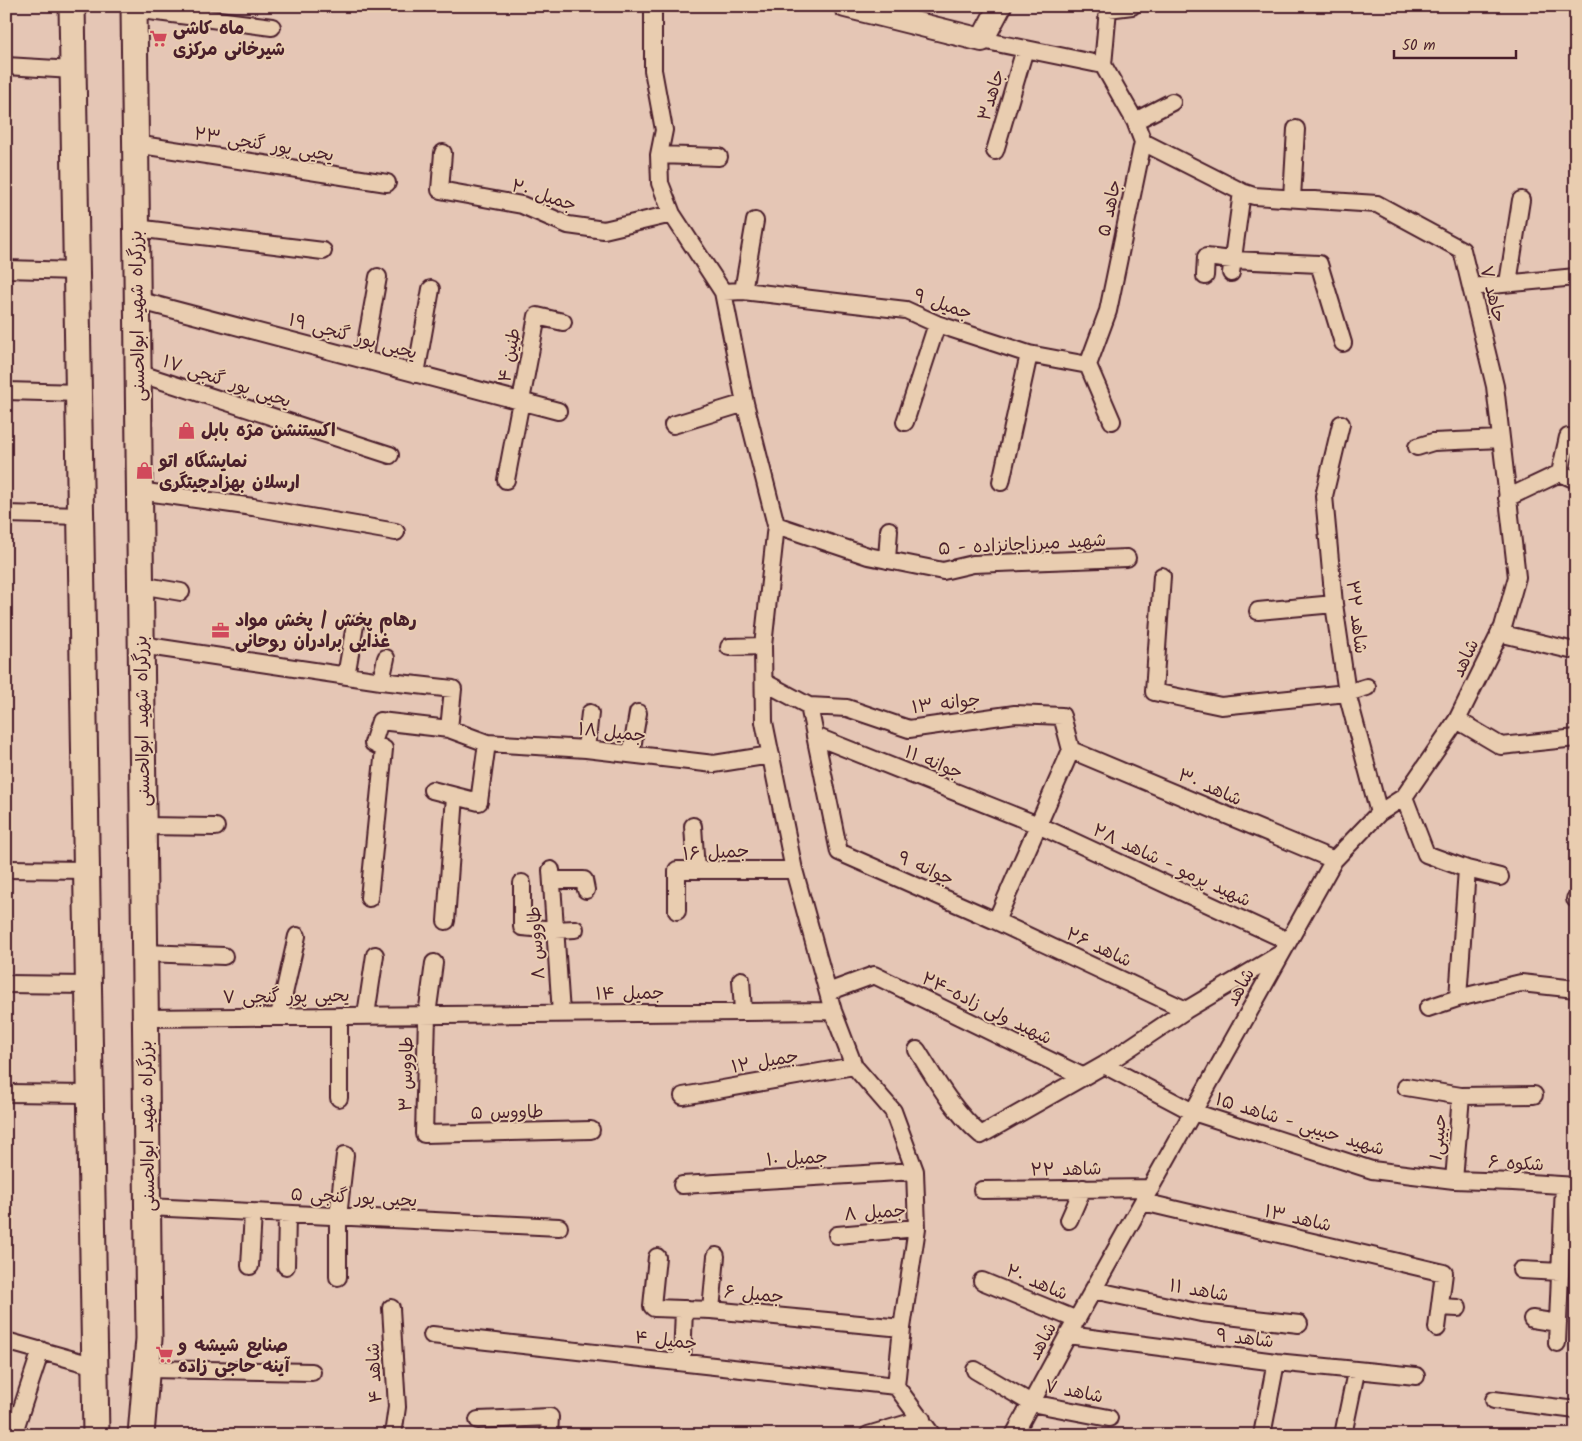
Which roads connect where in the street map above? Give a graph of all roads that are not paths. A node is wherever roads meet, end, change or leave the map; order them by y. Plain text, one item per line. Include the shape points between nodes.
1 (72, 6) edge
2 (653, 6) edge
3 (1000, 6) edge
4 (1132, 6) edge
5 (851, 7) edge
6 (134, 8) edge
7 (272, 27) dead end
8 (982, 40) junction
9 (1025, 49) junction
10 (1103, 65) junction
11 (6, 66) edge
12 (73, 70) junction
13 (1172, 102) dead end
14 (1135, 121) junction
15 (1296, 129) dead end
16 (1143, 142) junction
17 (135, 144) junction
18 (995, 152) dead end
19 (443, 153) dead end
20 (659, 155) junction
21 (719, 157) dead end
22 (386, 183) dead end
23 (1242, 192) junction
24 (1292, 198) junction
25 (1521, 200) dead end
26 (672, 214) junction
27 (755, 221) dead end
28 (136, 228) junction
29 (323, 251) dead end
30 (1232, 266) junction
31 (6, 270) edge
32 (76, 271) junction
33 (378, 276) dead end
34 (1205, 276) dead end
35 (1576, 278) edge
36 (1508, 283) junction
37 (1471, 286) junction
38 (431, 289) dead end
39 (743, 291) junction
40 (723, 292) junction
41 (137, 300) junction
42 (563, 322) dead end
43 (937, 324) junction
44 (1344, 343) dead end
45 (1029, 354) junction
46 (363, 360) junction
47 (1088, 365) junction
48 (138, 373) junction
49 (416, 374) junction
50 (6, 391) edge
51 (79, 394) junction
52 (520, 401) junction
53 (745, 403) junction
54 (558, 412) dead end
55 (1112, 421) dead end
56 (905, 422) dead end
57 (1341, 424) dead end
58 (673, 425) dead end
59 (1501, 439) junction
60 (1576, 440) edge
61 (1417, 447) dead end
62 (390, 455) dead end
63 (1560, 473) junction
64 (506, 480) dead end
65 (1576, 480) edge
66 (1001, 482) dead end
67 (139, 491) junction
68 (1507, 498) junction
69 (6, 514) edge
70 (81, 516) junction
71 (776, 525) junction
72 (889, 530) dead end
73 (396, 532) dead end
74 (1127, 558) dead end
75 (886, 560) junction
76 (1162, 576) dead end
77 (1516, 577) joint
78 (140, 586) junction
79 (181, 592) dead end
80 (1334, 604) junction
81 (1258, 611) dead end
82 (355, 625) dead end
83 (1499, 633) junction
84 (141, 645) junction
85 (763, 646) junction
86 (729, 647) dead end
87 (1570, 650) dead end
88 (386, 658) dead end
89 (346, 676) junction
90 (381, 681) junction
91 (764, 682) junction
92 (1367, 687) dead end
93 (1347, 692) junction
94 (809, 706) junction
95 (590, 713) dead end
96 (638, 713) dead end
97 (1457, 720) junction
98 (449, 729) junction
99 (815, 736) junction
100 (1576, 738) edge
101 (487, 743) junction
102 (586, 749) junction
103 (1071, 750) junction
104 (631, 754) junction
105 (771, 754) junction
106 (432, 790) dead end
107 (455, 796) junction
108 (1404, 797) junction
109 (1379, 813) junction
110 (1038, 825) junction
111 (143, 826) junction
112 (693, 826) dead end
113 (216, 827) dead end
114 (1334, 860) junction
115 (6, 869) edge
116 (86, 870) junction
117 (696, 870) junction
118 (794, 870) junction
119 (1467, 870) junction
120 (1500, 877) dead end
121 (522, 883) dead end
122 (586, 890) dead end
123 (368, 898) dead end
124 (677, 911) dead end
125 (446, 920) dead end
126 (996, 921) junction
127 (575, 929) dead end
128 (555, 930) junction
129 (298, 936) dead end
130 (1285, 947) junction
131 (145, 953) junction
132 (375, 955) dead end
133 (224, 956) dead end
134 (434, 963) dead end
135 (741, 980) dead end
136 (6, 984) edge
137 (88, 985) junction
138 (1576, 989) edge
139 (828, 992) junction
140 (1458, 998) junction
141 (1428, 1008) dead end
142 (833, 1010) junction
143 (1186, 1010) junction
144 (743, 1011) junction
145 (561, 1014) junction
146 (366, 1015) junction
147 (427, 1015) junction
148 (279, 1016) junction
149 (339, 1016) junction
150 (146, 1018) junction
151 (917, 1050) dead end
152 (1104, 1065) junction
153 (854, 1066) junction
154 (1082, 1076) junction
155 (1406, 1087) dead end
156 (6, 1093) edge
157 (90, 1094) junction
158 (1534, 1095) dead end
159 (683, 1096) dead end
160 (1461, 1096) junction
161 (339, 1098) dead end
162 (1193, 1112) junction
163 (591, 1130) dead end
164 (424, 1134) joint
165 (345, 1154) dead end
166 (915, 1171) junction
167 (1454, 1180) junction
168 (682, 1185) dead end
169 (1570, 1186) edge
170 (1083, 1188) junction
171 (982, 1190) dead end
172 (1147, 1195) junction
173 (148, 1208) junction
174 (253, 1213) junction
175 (287, 1214) junction
176 (338, 1217) junction
177 (1069, 1220) dead end
178 (558, 1227) dead end
179 (917, 1228) junction
180 (837, 1234) dead end
181 (716, 1256) dead end
182 (657, 1257) dead end
183 (250, 1266) dead end
184 (286, 1266) dead end
185 (1521, 1270) dead end
186 (1560, 1272) junction
187 (338, 1277) dead end
188 (982, 1281) dead end
189 (1093, 1290) junction
190 (1440, 1306) junction
191 (391, 1308) dead end
192 (1458, 1308) dead end
193 (684, 1309) junction
194 (711, 1310) junction
195 (1532, 1319) dead end
196 (1077, 1320) junction
197 (1558, 1323) junction
198 (1299, 1324) dead end
199 (902, 1328) junction
200 (1437, 1328) dead end
201 (432, 1335) dead end
202 (1068, 1335) junction
203 (6, 1341) edge
204 (1557, 1343) dead end
205 (41, 1350) junction
206 (682, 1362) junction
207 (1276, 1362) junction
208 (95, 1366) junction
209 (147, 1369) junction
210 (975, 1370) dead end
211 (312, 1372) dead end
212 (1356, 1372) junction
213 (1416, 1376) dead end
214 (896, 1386) junction
215 (1494, 1400) dead end
216 (1031, 1403) junction
217 (1576, 1410) edge
218 (1109, 1418) dead end
219 (922, 1419) junction
220 (478, 1420) dead end
221 (6, 1423) edge
222 (1016, 1433) edge
223 (96, 1435) edge
224 (142, 1435) edge
225 (393, 1435) edge
226 (549, 1435) edge
227 (868, 1435) edge
228 (932, 1435) edge
229 (1262, 1435) edge
230 (1342, 1435) edge

1 - 12 main road
2 - 20 street via 652,70 664,130
3 - 8 main road
4 - 10 street via 1108,9
5 - 8 main road
6 - 7 street
6 - 17 main road, بزرگراه شهید ابوالحسنی
8 - 9 street
9 - 10 street
9 - 18 street, جاهد۳
10 - 14 street
11 - 12 street
12 - 32 main road
13 - 14 street
14 - 16 street
15 - 24 street
16 - 23 street, جاهد ۷
16 - 47 street, جاهد ۵ via 1108,311
17 - 22 street, یحیی پور گنجی ۲۳
17 - 28 main road, بزرگراه شهید ابوالحسنی
19 - 26 street, جمیل ۲۰ via 440,190 522,205 568,225 604,230
20 - 21 street
20 - 26 street via 660,183
23 - 24 street, جاهد ۷ via 1254,196
23 - 30 street
24 - 37 street, جاهد ۷ via 1377,204 1462,250
25 - 36 street
26 - 40 street
27 - 39 street
28 - 29 street
28 - 41 main road, بزرگراه شهید ابوالحسنی
30 - 34 street via 1206,257
30 - 44 street via 1319,264
31 - 32 street
32 - 51 main road
33 - 46 street
35 - 36 street
36 - 37 street
37 - 59 street, جاهد ۷ via 1494,386
38 - 49 street
39 - 40 street, جمیل ۹
39 - 43 street, جمیل ۹ via 906,310
40 - 53 street
41 - 46 street, یحیی پور گنجی ۱۹
41 - 48 main road, بزرگراه شهید ابوالحسنی
42 - 52 street, طنین ۴ via 537,316
43 - 45 street, جمیل ۹
43 - 56 street
45 - 47 street, جمیل ۹
45 - 66 street
46 - 49 street, یحیی پور گنجی ۱۹
47 - 55 street
48 - 62 street, یحیی پور گنجی ۱۷
48 - 67 main road, بزرگراه شهید ابوالحسنی
49 - 52 street, یحیی پور گنجی ۱۹
50 - 51 street
51 - 70 main road
52 - 54 street, یحیی پور گنجی ۱۹
52 - 64 street, طنین ۴
53 - 58 street
53 - 71 street
57 - 80 street, شاهد ۳۲ via 1324,496
59 - 61 street via 1433,442
59 - 68 street, جاهد ۷
60 - 63 street via 1568,437
63 - 65 street
63 - 68 street
67 - 73 street
67 - 78 main road, بزرگراه شهید ابوالحسنی
68 - 77 street, جاهد ۷
69 - 70 street
70 - 116 main road
71 - 75 street, شهید میرزاجانزاده - ۵
71 - 85 street
72 - 75 street
74 - 75 street, شهید میرزاجانزاده - ۵ via 973,564 943,571
76 - 93 street via 1154,692 1221,706
77 - 83 street, شاهد
78 - 79 street
78 - 84 main road, بزرگراه شهید ابوالحسنی
80 - 81 street
80 - 93 street, شاهد ۳۲
82 - 89 street
83 - 87 street
83 - 97 street, شاهد
84 - 89 street
84 - 111 main road, بزرگراه شهید ابوالحسنی
85 - 86 street
85 - 91 street
88 - 90 street
89 - 90 street
90 - 98 street via 453,689
91 - 94 street
91 - 105 street via 764,722
92 - 93 street
93 - 109 street, شاهد ۳۲
94 - 99 street
94 - 103 street, جوانه ۱۳ via 846,708 909,730 1015,714 1062,716
95 - 102 street
96 - 104 street
97 - 100 street via 1501,746
97 - 108 street, شاهد
98 - 101 street, جمیل ۱۸
98 - 123 street, جمیل ۱۸ via 380,721 372,743 384,749
99 - 110 street, جوانه ۱۱
99 - 126 street, جوانه ۹ via 839,852
101 - 102 street, جمیل ۱۸
101 - 107 street via 479,802
102 - 104 street, جمیل ۱۸
103 - 110 street
103 - 114 street, شاهد ۳۰
104 - 105 street, جمیل ۱۸ via 714,764
105 - 118 street
106 - 107 street
107 - 125 street
108 - 109 street, شاهد
108 - 119 street via 1426,854
109 - 114 street, شاهد
110 - 126 street
110 - 130 street, شهید پرمو - شاهد ۲۸
111 - 113 street
111 - 131 main road, بزرگراه شهید ابوالحسنی
112 - 117 street
114 - 130 street, شاهد
115 - 116 street
116 - 137 main road
117 - 118 street, جمیل ۱۶
117 - 124 street, جمیل ۱۶ via 677,870
118 - 139 street
119 - 120 street
119 - 140 street
121 - 128 street via 522,927
122 - 128 street, طاووس ۸ via 584,880 551,875
126 - 143 street, شاهد ۲۶
127 - 128 street
128 - 145 street, طاووس ۸
129 - 148 street
130 - 143 street
130 - 162 street, شاهد
131 - 133 street
131 - 150 main road, بزرگراه شهید ابوالحسنی
132 - 146 street
134 - 147 street, طاووس ۳
135 - 144 street
136 - 137 street
137 - 157 main road
138 - 140 street via 1521,983
139 - 142 street
139 - 154 street, شهید ولی زاده-۲۴ via 874,975
140 - 141 street
142 - 144 street, جمیل ۱۴
142 - 153 street
143 - 152 street
144 - 145 street, جمیل ۱۴
145 - 147 street, جمیل ۱۴
146 - 147 street, یحیی پور گنجی ۷
146 - 149 street, یحیی پور گنجی ۷
147 - 164 street, طاووس ۳
148 - 149 street, یحیی پور گنجی ۷
148 - 150 street, یحیی پور گنجی ۷
149 - 161 street
150 - 173 main road, بزرگراه شهید ابوالحسنی
151 - 154 street via 948,1100 981,1135
152 - 154 street
152 - 162 street, شهید حبیبی - شاهد ۱۵
153 - 159 street, جمیل ۱۲
153 - 166 street via 894,1111
155 - 160 street
156 - 157 street
157 - 208 main road
158 - 160 street
160 - 167 street, حبیبی1
162 - 167 street, شهید حبیبی - شاهد ۱۵ via 1372,1170
162 - 172 street, شاهد
163 - 164 street, طاووس ۵
165 - 176 street
166 - 168 street, جمیل ۱۰
166 - 179 street
167 - 169 street, شکوه ۶
169 - 186 street
170 - 171 street, شاهد ۲۲
170 - 172 street, شاهد ۲۲
170 - 177 street
172 - 189 street, شاهد
172 - 190 street, شاهد ۱۳ via 1444,1273
173 - 174 street, یحیی پور گنجی ۵
173 - 209 main road, بزرگراه شهید ابوالحسنی
174 - 175 street, یحیی پور گنجی ۵
174 - 183 street
175 - 176 street, یحیی پور گنجی ۵
175 - 184 street
176 - 178 street, یحیی پور گنجی ۵
176 - 187 street
179 - 180 street, جمیل ۸
179 - 199 street
181 - 194 street
182 - 193 street, جمیل ۶ via 652,1306
185 - 186 street
186 - 197 street
188 - 196 street, شاهد ۲۰
189 - 196 street, شاهد
189 - 198 street, شاهد ۱۱ via 1201,1313
190 - 192 street
190 - 200 street
191 - 225 street, شاهد ۴ via 397,1407
193 - 194 street, جمیل ۶
193 - 206 street
194 - 199 street, جمیل ۶
195 - 197 street
196 - 202 street, شاهد
197 - 204 street
199 - 214 street
201 - 206 street, جمیل ۴
202 - 207 street, شاهد ۹
202 - 216 street, شاهد
203 - 205 street
205 - 208 street
205 - 221 street via 16,1426
206 - 214 street, جمیل ۴
207 - 212 street, شاهد ۹
207 - 229 street
208 - 223 main road
209 - 211 street
209 - 224 main road, بزرگراه شهید ابوالحسنی
210 - 216 street, شاهد ۷
212 - 213 street, شاهد ۹
212 - 230 street
214 - 219 street
215 - 217 street
216 - 218 street, شاهد ۷
216 - 222 street, شاهد
219 - 227 street
219 - 228 street
220 - 226 street via 550,1418

